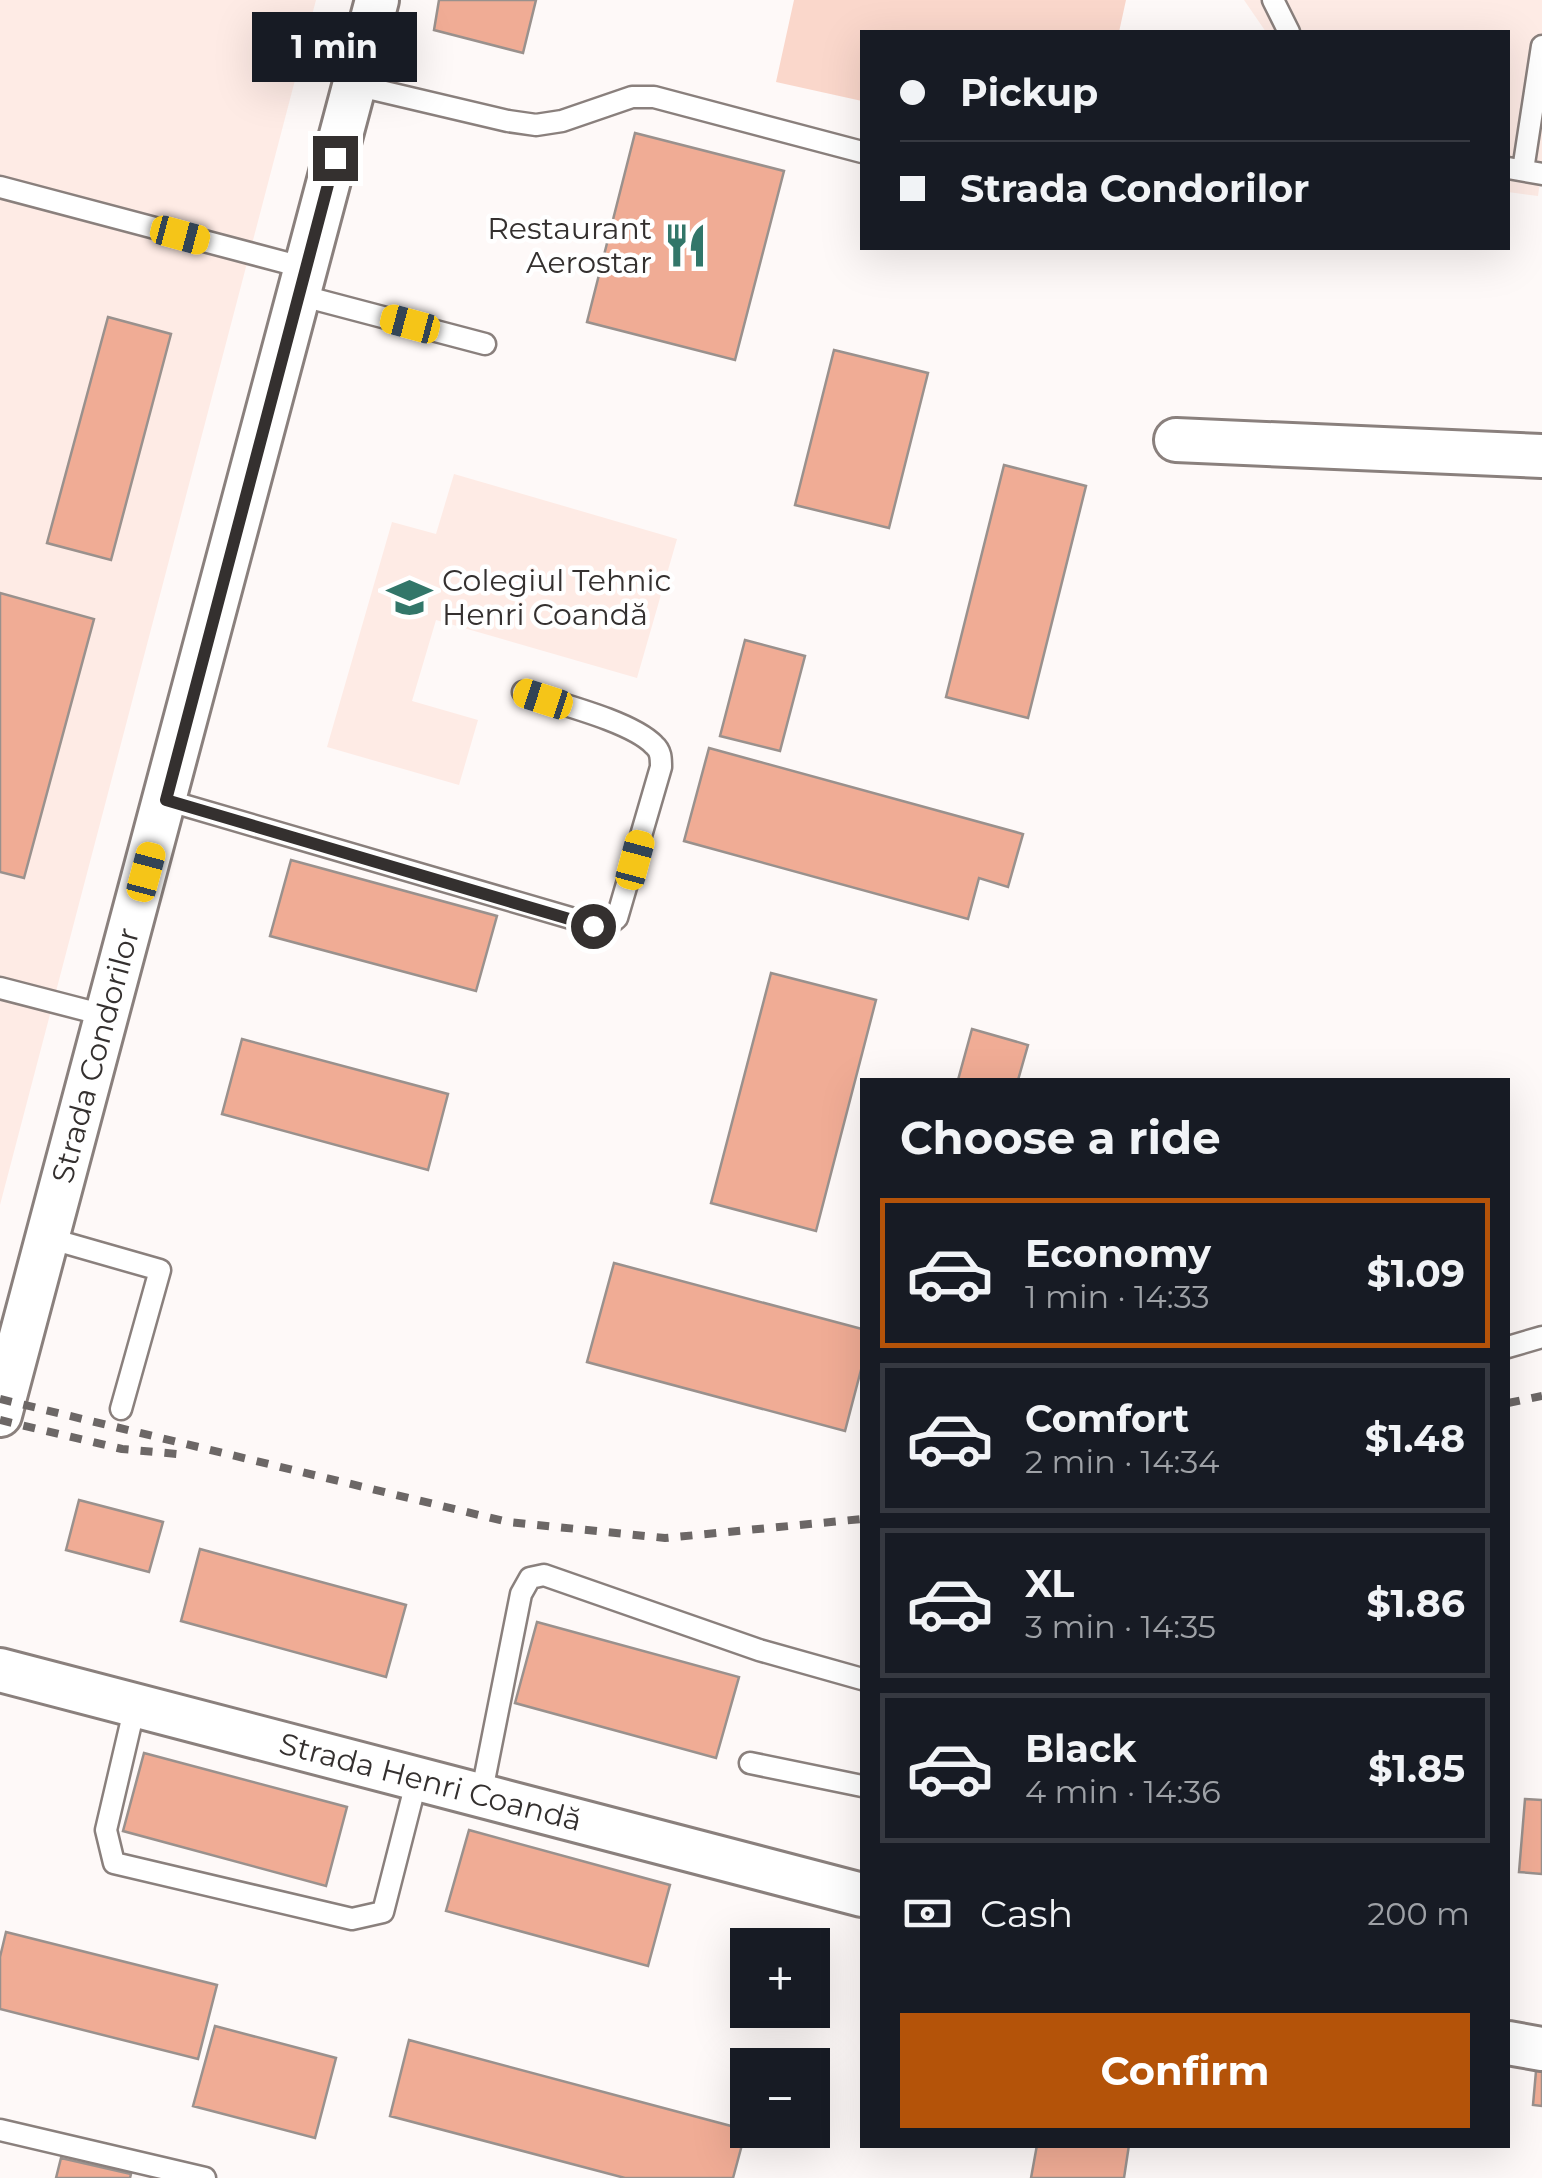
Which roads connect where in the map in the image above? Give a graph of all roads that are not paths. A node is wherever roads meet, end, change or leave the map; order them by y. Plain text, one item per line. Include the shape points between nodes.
1 (377, 0) edge
2 (1273, 0) edge
3 (1288, 30) edge
4 (1542, 46) edge
5 (355, 85) junction
6 (860, 151) edge
7 (1524, 171) edge
8 (0, 188) edge
9 (302, 282) junction
10 (485, 344) dead end
11 (1176, 440) dead end
12 (1542, 456) edge
13 (523, 692) dead end
14 (166, 800) junction
15 (0, 988) edge
16 (108, 1016) junction
17 (48, 1238) junction
18 (1542, 1337) edge
19 (1510, 1346) edge
20 (122, 1409) dead end
21 (0, 1415) edge
22 (0, 1670) edge
23 (860, 1678) edge
24 (136, 1706) junction
25 (750, 1763) dead end
26 (417, 1779) junction
27 (860, 1786) edge
28 (482, 1796) junction
29 (860, 1894) edge
30 (1510, 2043) edge
31 (1542, 2050) edge
32 (0, 2130) edge
33 (205, 2178) edge

1 - 5 street, Strada Condorilor
2 - 3 lane
4 - 7 lane
5 - 6 lane via 536,125 632,96 654,97
5 - 9 street, Strada Condorilor
8 - 9 lane
9 - 10 lane
9 - 14 street, Strada Condorilor
11 - 12 street
13 - 14 lane via 626,727 658,748 661,766 626,891 617,918 605,928
14 - 16 street, Strada Condorilor
15 - 16 lane
16 - 17 street, Strada Condorilor
17 - 20 lane via 160,1270
17 - 21 street, Strada Condorilor
18 - 19 lane
22 - 24 street, Strada Henri Coandă
23 - 28 lane via 544,1575 530,1578 521,1594
24 - 26 street, Strada Henri Coandă
24 - 26 lane via 106,1830 114,1863 368,1918 383,1912
25 - 27 lane
26 - 28 street, Strada Henri Coandă
28 - 29 street, Strada Henri Coandă
30 - 31 street
32 - 33 lane

